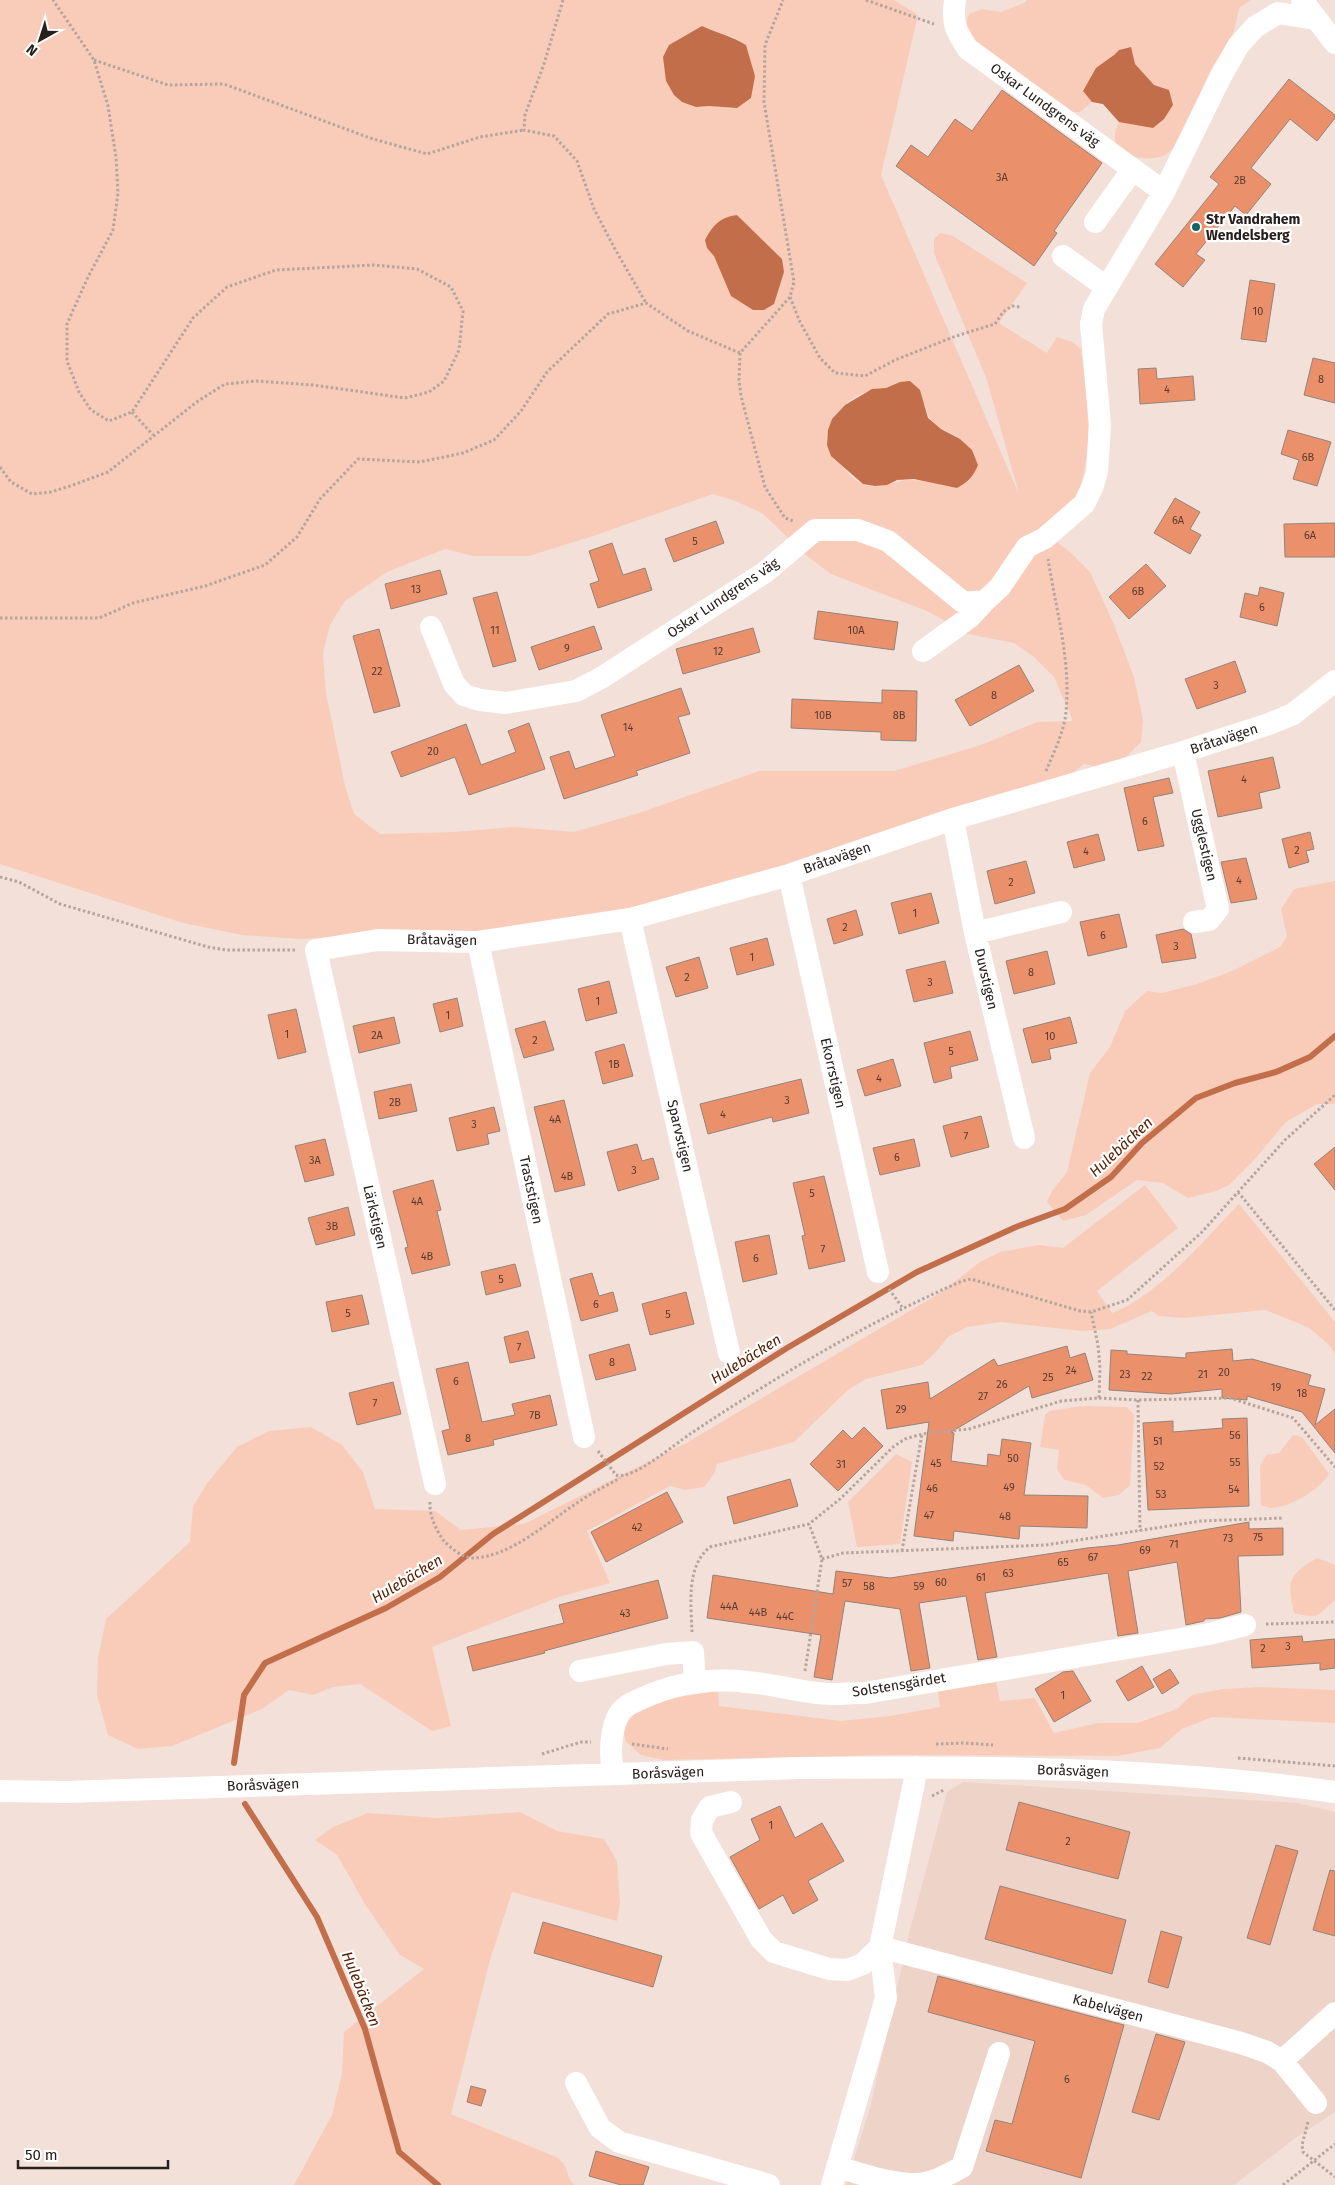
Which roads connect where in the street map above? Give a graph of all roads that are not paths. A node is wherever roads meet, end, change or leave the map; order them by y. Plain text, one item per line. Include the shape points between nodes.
1 (955, 0) edge
2 (1302, 0) edge
3 (1316, 19) junction
4 (1335, 43) edge
5 (1133, 169) junction
6 (1164, 192) junction
7 (1095, 222) dead end
8 (1063, 256) dead end
9 (1106, 287) junction
10 (985, 600) junction
11 (432, 627) dead end
12 (923, 652) dead end
13 (1335, 681) edge
14 (1183, 752) junction
15 (953, 819) junction
16 (789, 875) junction
17 (1061, 912) dead end
18 (630, 919) junction
19 (1194, 922) dead end
20 (975, 933) junction
21 (478, 942) junction
22 (316, 950) joint
23 (1024, 1138) dead end
24 (878, 1272) dead end
25 (730, 1353) dead end
26 (591, 1444) road end
27 (434, 1484) road end
28 (1244, 1625) road end
29 (580, 1671) dead end
30 (696, 1682) junction
31 (916, 1767) junction
32 (613, 1774) junction
33 (0, 1791) edge
34 (1335, 1792) edge
35 (731, 1802) dead end
36 (880, 1947) junction
37 (1335, 2013) edge
38 (999, 2053) dead end
39 (1282, 2061) junction
40 (576, 2083) dead end
41 (1316, 2103) road end
42 (835, 2176) edge
43 (769, 2185) edge

1 - 5 street, Oskar Lundgrens väg via 956,32 968,49
2 - 3 street
3 - 4 street
3 - 6 street via 1278,13 1256,27 1238,46
5 - 6 street, Oskar Lundgrens väg
5 - 7 street
6 - 9 street
8 - 9 street
9 - 10 street via 1094,309 1091,324 1100,425 1097,472 1084,504 1045,538 1027,547 1000,587
10 - 11 street, Oskar Lundgrens väg via 964,603 888,541 858,530 814,530 764,573 608,674 576,691 506,703 464,695 454,684
10 - 12 street via 970,617
13 - 14 street, Bråtavägen via 1293,714
14 - 15 street, Bråtavägen
14 - 19 street, Ugglestigen via 1218,909 1208,920
15 - 16 street, Bråtavägen
15 - 20 street, Duvstigen
16 - 18 street, Bråtavägen
16 - 24 street, Ekorrstigen
17 - 20 street
18 - 21 street, Bråtavägen
18 - 25 street, Sparvstigen
20 - 23 street, Duvstigen
21 - 22 street, Bråtavägen via 378,940
21 - 26 street, Traststigen
22 - 27 street, Lärkstigen
28 - 30 street, Solstensgärdet via 1209,1634 865,1693 831,1694 748,1682
29 - 30 street via 666,1654 693,1652
30 - 32 street, Solstensgärdet via 665,1688 624,1708 617,1717 613,1735
31 - 32 street, Boråsvägen
31 - 34 street, Boråsvägen via 1181,1775
31 - 36 street
32 - 33 street, Boråsvägen via 76,1792
35 - 36 street via 710,1807 702,1820 701,1833 762,1939 774,1952 829,1969 847,1970 863,1964
36 - 39 street, Kabelvägen via 1241,2043
36 - 42 street via 886,1998
37 - 39 street
38 - 42 street via 962,2167 916,2185 879,2178
39 - 41 street, Kabelvägen
40 - 43 street via 600,2128 619,2142

